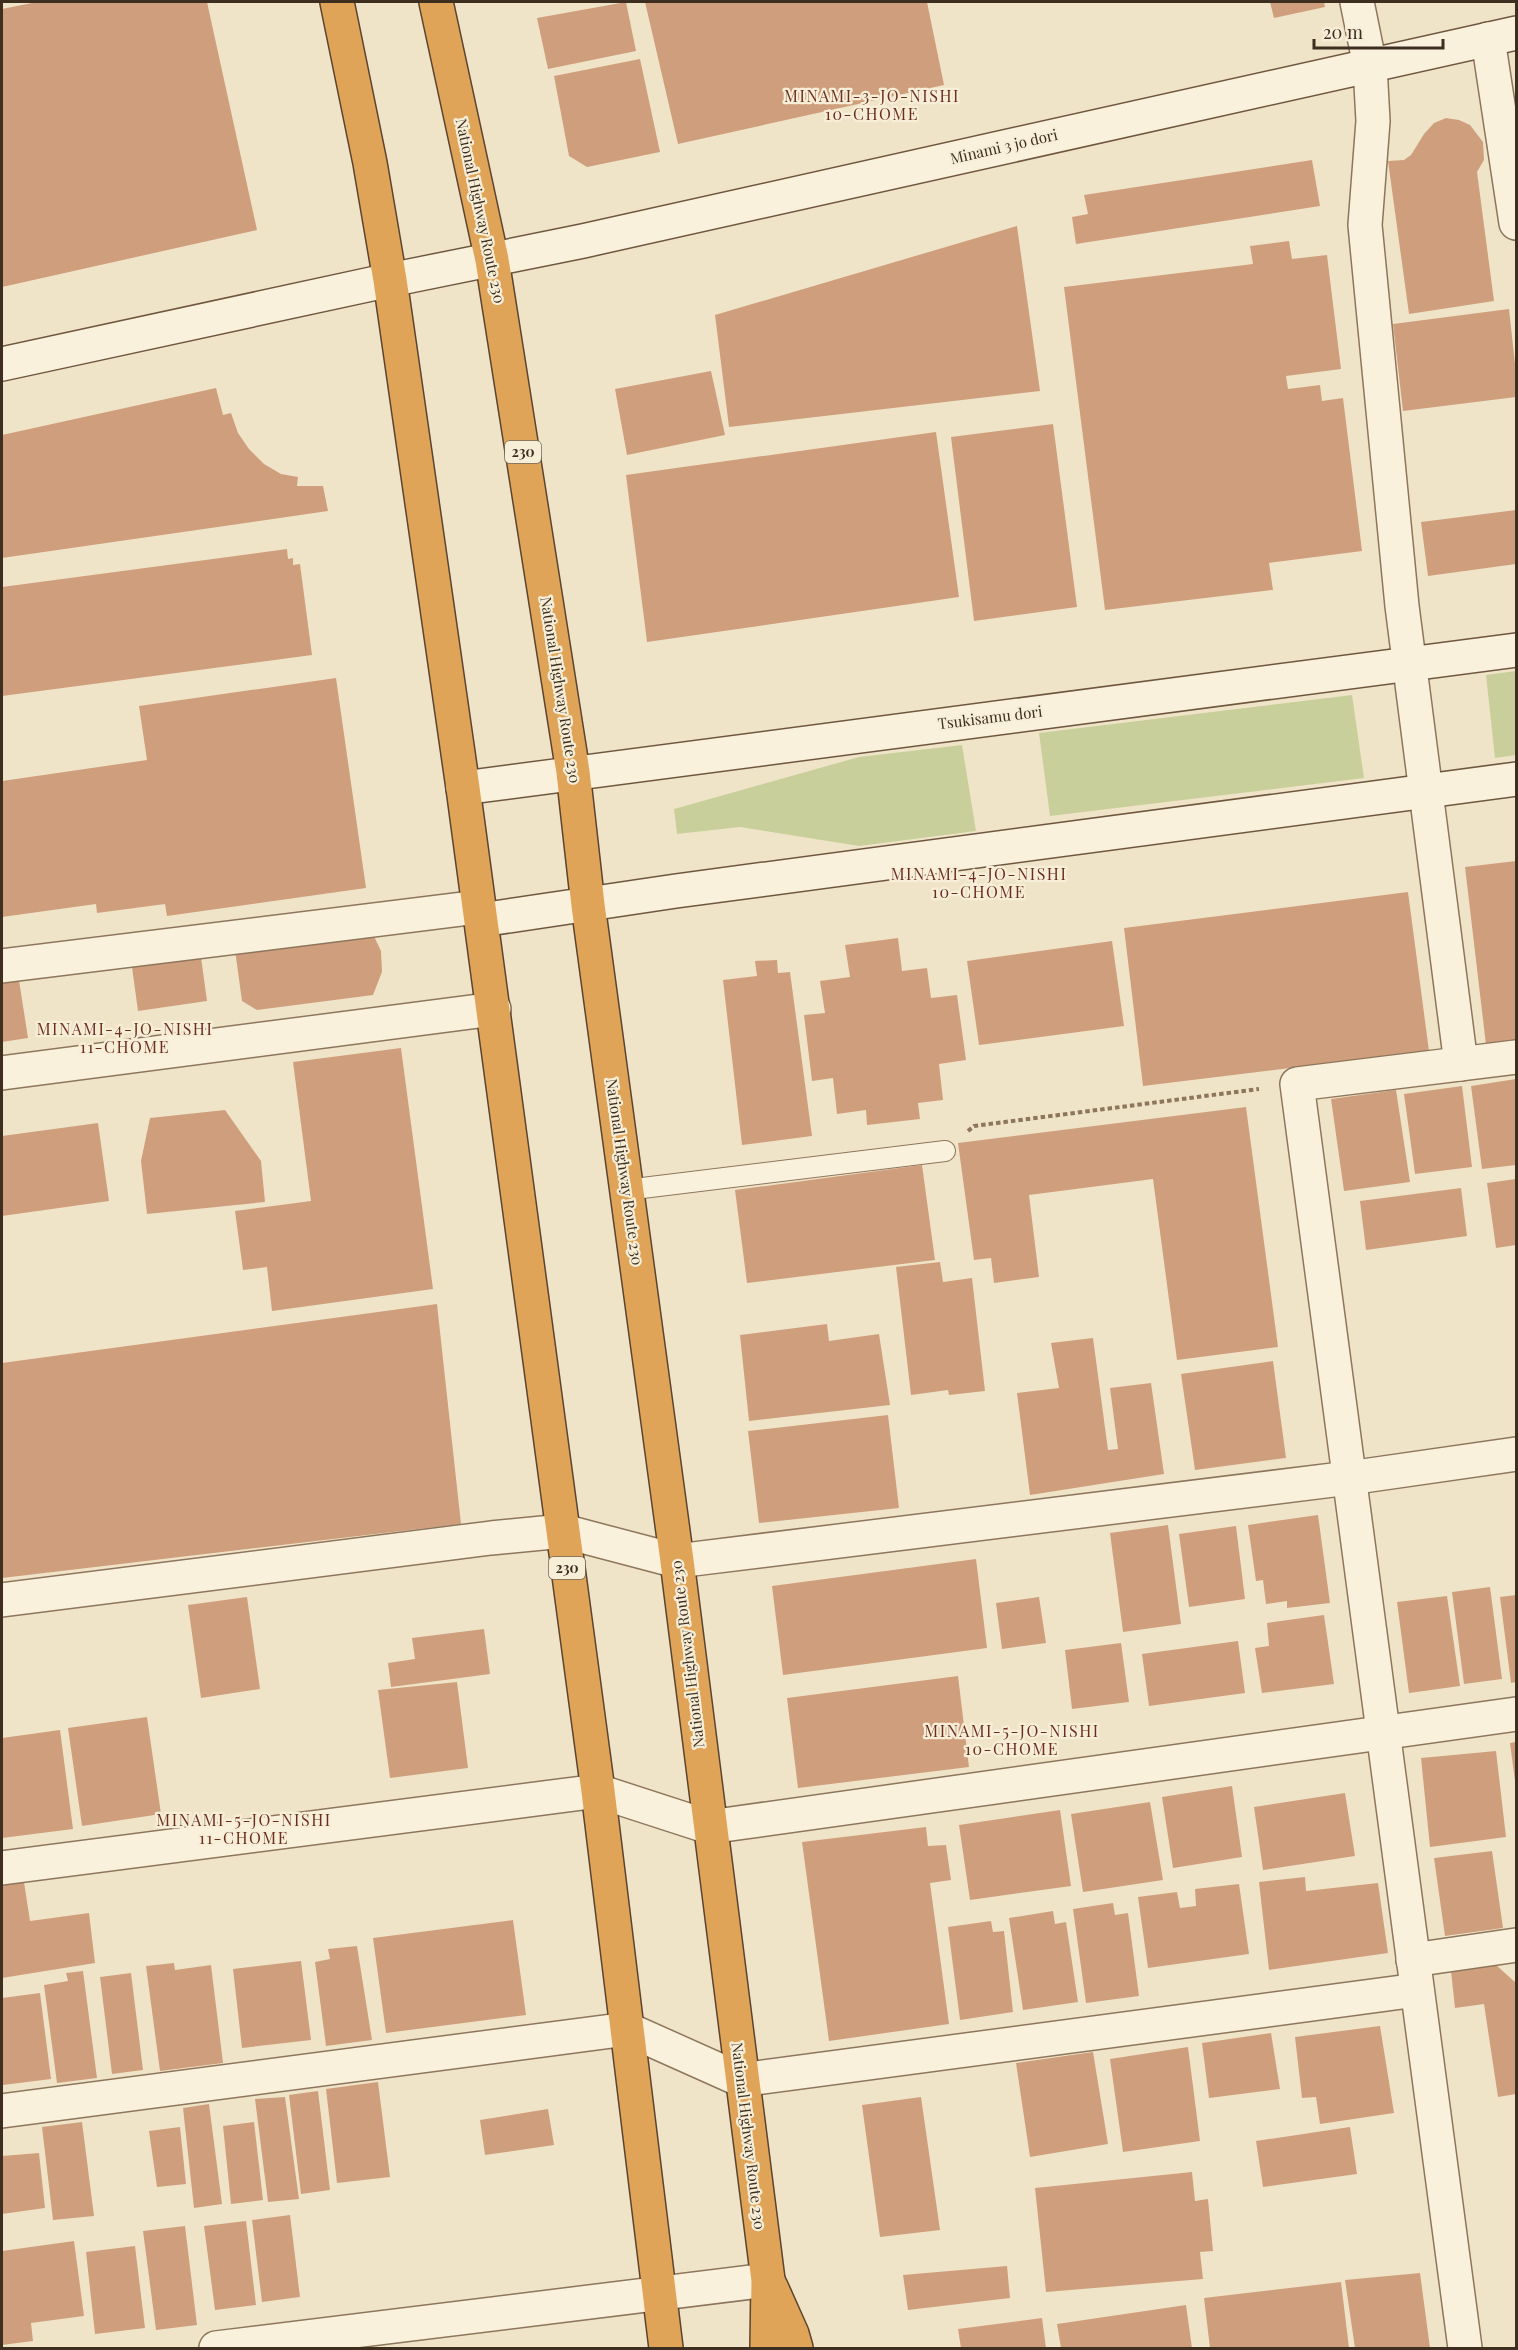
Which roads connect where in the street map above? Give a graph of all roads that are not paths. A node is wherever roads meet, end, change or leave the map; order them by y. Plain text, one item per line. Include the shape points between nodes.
1 (337, 2) edge
2 (436, 2) edge
3 (1357, 2) edge
4 (1502, 36) edge
5 (1370, 66) junction
6 (1516, 223) edge
7 (492, 260) junction
8 (390, 280) junction
9 (2, 364) edge
10 (1516, 650) edge
11 (1409, 664) junction
12 (573, 772) junction
13 (1516, 779) edge
14 (463, 788) junction
15 (1425, 791) junction
16 (588, 905) junction
17 (480, 913) junction
18 (2, 966) edge
19 (494, 1009) junction
20 (1516, 1057) edge
21 (1461, 1064) junction
22 (2, 1073) edge
23 (945, 1151) road end
24 (626, 1190) junction
25 (1516, 1454) edge
26 (1349, 1478) junction
27 (562, 1531) junction
28 (676, 1561) junction
29 (2, 1600) edge
30 (1516, 1714) edge
31 (1383, 1733) junction
32 (598, 1791) junction
33 (709, 1827) junction
34 (2, 1868) edge
35 (1516, 1945) edge
36 (1415, 1975) junction
37 (627, 2029) junction
38 (741, 2079) junction
39 (2, 2111) edge
40 (768, 2280) junction
41 (661, 2294) junction
42 (216, 2349) edge
43 (666, 2349) edge
44 (767, 2349) edge
45 (796, 2349) edge
46 (1465, 2349) edge

1 - 8 highway, 230
2 - 7 highway, National Highway Route 230 / 230
3 - 5 street
4 - 5 street, Minami 3 jo dori
4 - 6 street
5 - 7 street, Minami 3 jo dori
5 - 11 street via 1373,121 1365,225
7 - 8 street, Minami 3 jo dori
7 - 12 highway, National Highway Route 230 / 230
8 - 9 street, Minami 3 jo dori
8 - 14 highway, 230
10 - 11 street, Tsukisamu dori
11 - 12 street, Tsukisamu dori
11 - 15 street
12 - 14 street, Tsukisamu dori
12 - 16 highway, National Highway Route 230 / 230
13 - 15 street
14 - 17 highway, 230
15 - 16 street
15 - 21 street
16 - 17 street
16 - 24 highway, National Highway Route 230 / 230
17 - 18 street
17 - 19 highway, 230
19 - 22 street
19 - 27 highway, 230
20 - 21 street
21 - 26 street via 1297,1084
23 - 24 lane
24 - 28 highway, National Highway Route 230 / 230
25 - 26 street
26 - 28 street
26 - 31 street
27 - 28 street
27 - 29 street
27 - 32 highway, 230
28 - 33 highway, National Highway Route 230 / 230
30 - 31 street
31 - 33 street
31 - 36 street
32 - 33 street
32 - 34 street
32 - 37 highway, 230
33 - 38 highway, National Highway Route 230 / 230
35 - 36 street
36 - 38 street
36 - 46 street
37 - 38 street
37 - 39 street
37 - 41 highway, 230
38 - 40 highway, National Highway Route 230 / 230
40 - 41 street
40 - 44 highway, National Highway Route 230 / 230
40 - 45 highway
41 - 42 street
41 - 43 highway, 230

